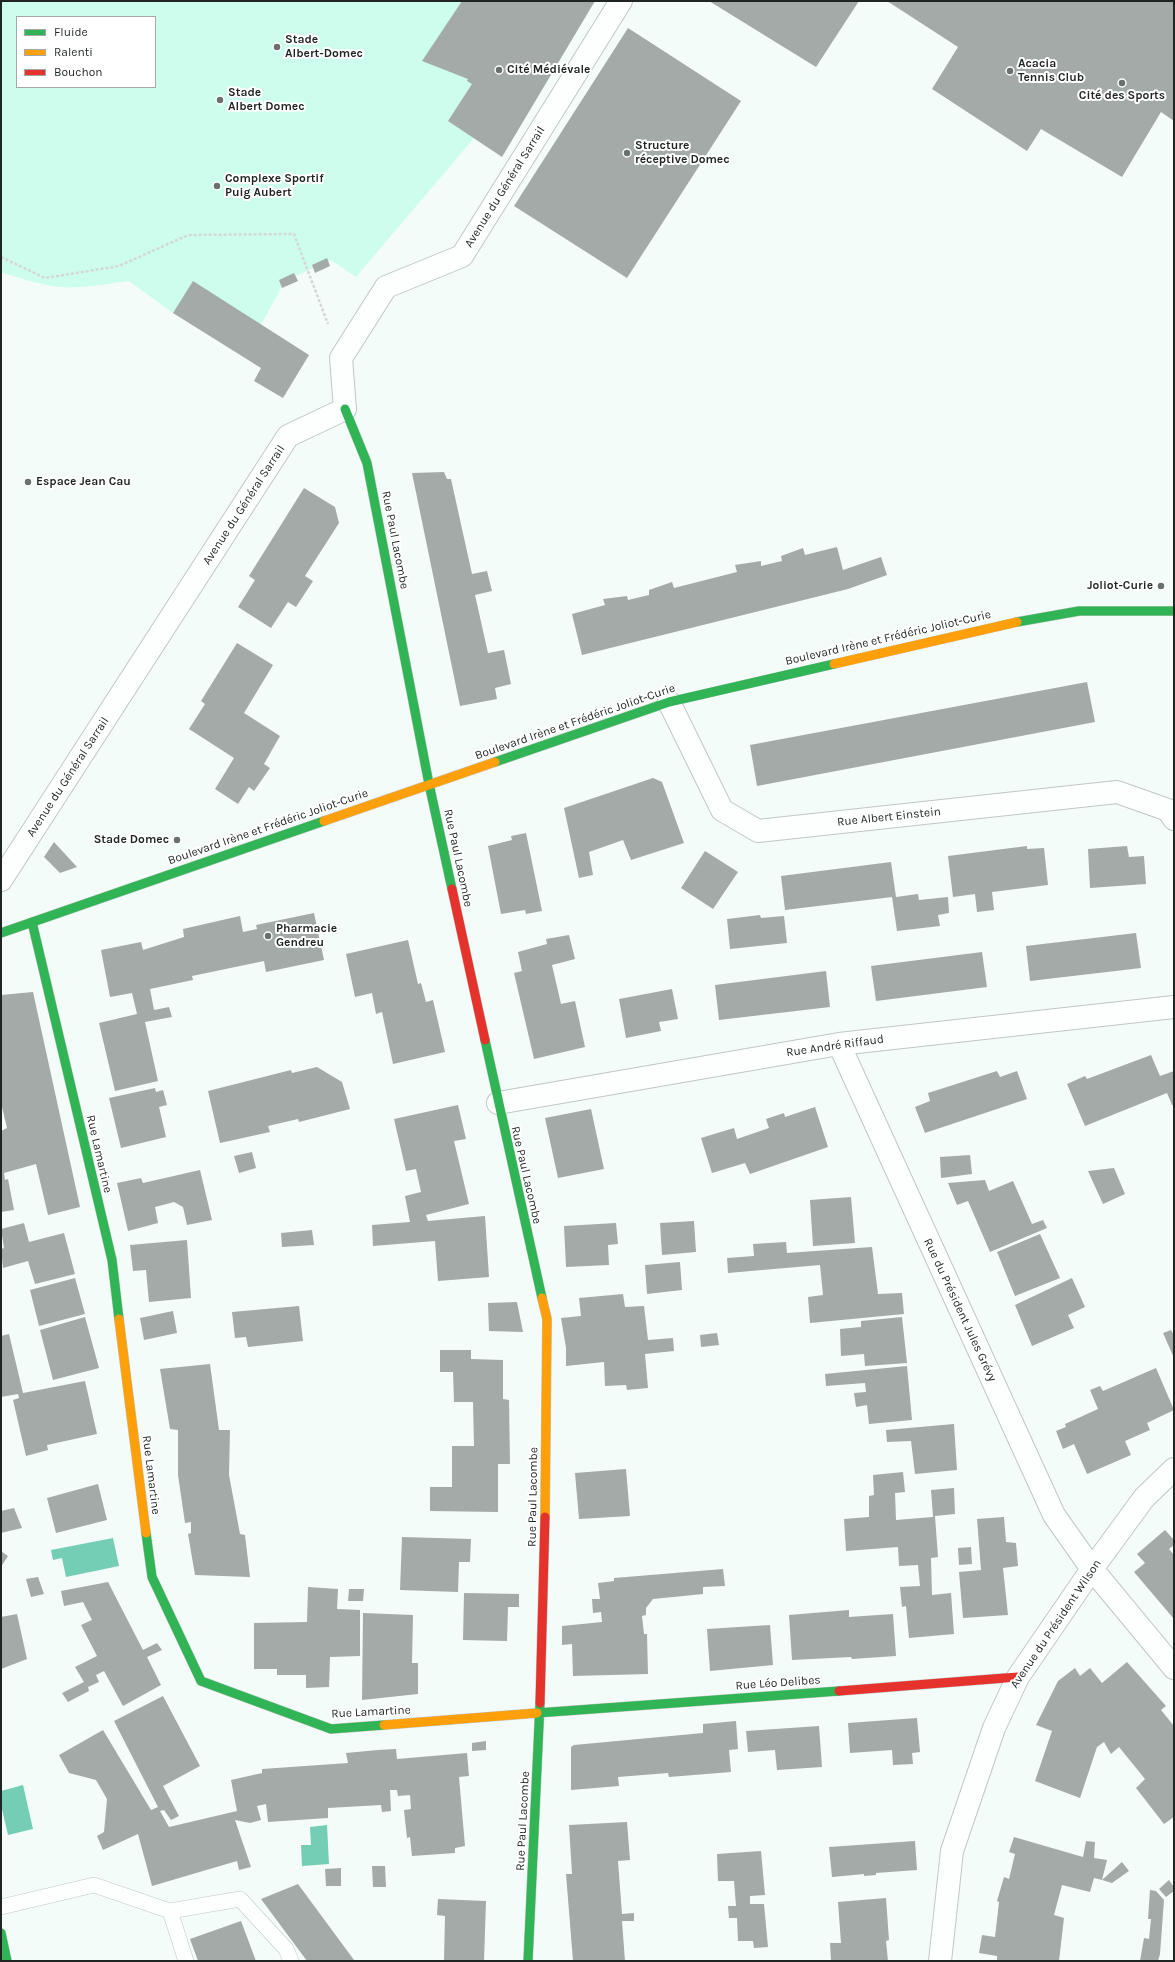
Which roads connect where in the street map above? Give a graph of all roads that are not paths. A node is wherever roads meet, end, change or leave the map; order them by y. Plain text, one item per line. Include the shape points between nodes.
1 (621, 1) edge
2 (345, 409) junction
3 (1174, 611) edge
4 (669, 702) junction
5 (429, 784) junction
6 (1174, 819) edge
7 (1, 880) edge
8 (32, 922) junction
9 (1, 933) edge
10 (1174, 1007) edge
11 (839, 1044) junction
12 (498, 1103) junction
13 (1174, 1469) edge
14 (1092, 1569) junction
15 (1174, 1668) edge
16 (1018, 1677) junction
17 (540, 1713) junction
18 (1, 1907) edge
19 (170, 1911) junction
20 (1, 1933) edge
21 (6, 1961) edge
22 (186, 1961) edge
23 (291, 1961) edge
24 (528, 1961) edge
25 (940, 1961) edge

1 - 2 street, Avenue du Général Sarrail via 462,256 386,287 341,358
2 - 5 street, Rue Paul Lacombe via 367,463
2 - 7 street, Avenue du Général Sarrail via 288,436
3 - 4 street, Boulevard Irène et Frédéric Joliot-Curie via 1079,611 1001,625
4 - 5 street, Boulevard Irène et Frédéric Joliot-Curie
4 - 6 street, Rue Albert Einstein via 722,810 758,831 1117,792 1168,810
5 - 8 street, Boulevard Irène et Frédéric Joliot-Curie
5 - 12 street, Rue Paul Lacombe
8 - 9 street, Boulevard Irène et Frédéric Joliot-Curie
8 - 17 street, Rue Lamartine via 112,1260 152,1577 201,1681 331,1729
10 - 11 street, Rue André Riffaud
11 - 12 street, Rue André Riffaud
11 - 14 street, Rue du Président Jules Grévy via 1054,1515
12 - 17 street, Rue Paul Lacombe via 547,1319
13 - 14 street, Avenue du Président Wilson via 1144,1498
14 - 15 street, Rue du Président Jules Grévy
14 - 16 street, Avenue du Président Wilson
16 - 17 street, Rue Léo Delibes
16 - 25 street, Avenue du Président Wilson via 994,1728 952,1851
17 - 24 street, Rue Paul Lacombe
18 - 19 lane via 94,1885
19 - 22 lane
19 - 23 lane via 240,1899 286,1949
20 - 21 street

